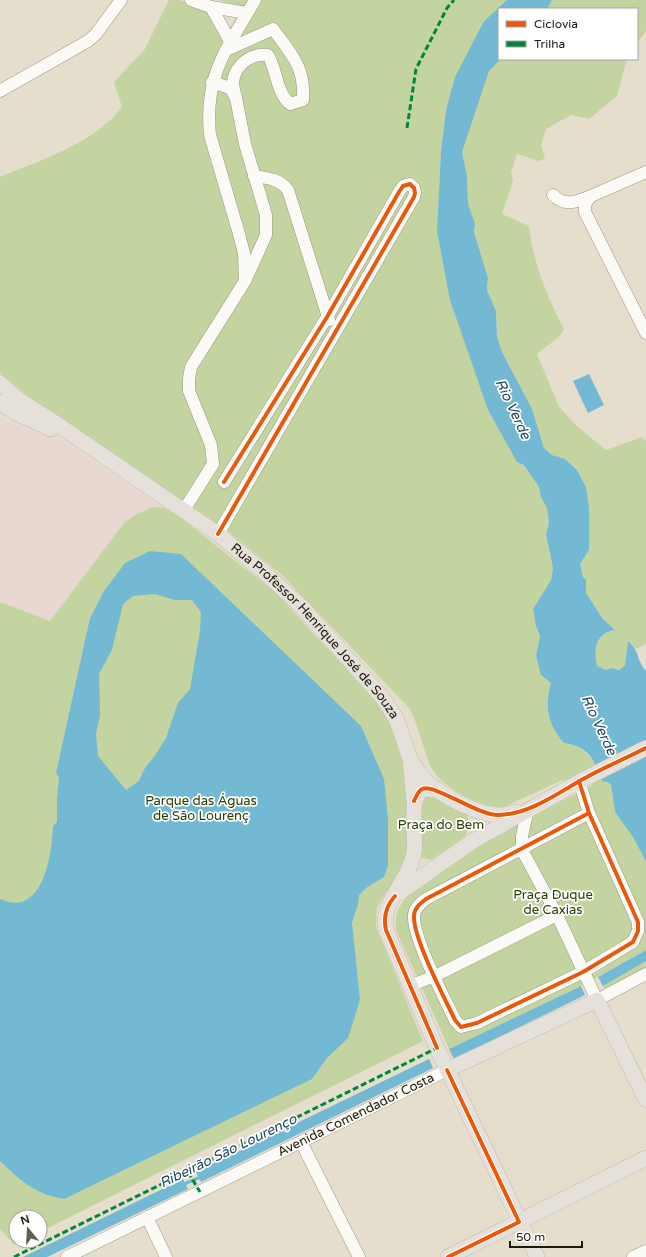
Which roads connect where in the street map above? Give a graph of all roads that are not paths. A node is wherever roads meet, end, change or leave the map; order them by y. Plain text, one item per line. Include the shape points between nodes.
1 (121, 0) edge
2 (191, 0) edge
3 (255, 0) edge
4 (211, 7) junction
5 (248, 13) junction
6 (228, 46) junction
7 (212, 82) junction
8 (0, 91) edge
9 (236, 98) junction
10 (646, 172) edge
11 (254, 176) junction
12 (553, 195) dead end
13 (590, 196) junction
14 (245, 281) junction
15 (327, 317) junction
16 (334, 331) junction
17 (646, 333) edge
18 (0, 382) edge
19 (19, 400) junction
20 (0, 402) edge
21 (83, 443) junction
22 (224, 482) dead end
23 (184, 510) junction
24 (218, 534) junction
25 (646, 748) edge
26 (410, 759) junction
27 (582, 779) junction
28 (438, 790) junction
29 (414, 801) junction
30 (472, 808) junction
31 (528, 809) junction
32 (589, 813) junction
33 (473, 841) junction
34 (522, 850) junction
35 (414, 856) junction
36 (436, 866) junction
37 (395, 896) junction
38 (557, 915) junction
39 (583, 972) junction
40 (646, 974) edge
41 (435, 976) junction
42 (409, 986) junction
43 (597, 1000) junction
44 (447, 1070) junction
45 (646, 1100) edge
46 (301, 1142) junction
47 (646, 1158) edge
48 (147, 1217) junction
49 (519, 1222) junction
50 (646, 1251) edge
51 (67, 1257) edge
52 (166, 1257) edge
53 (359, 1257) edge
54 (448, 1257) edge
55 (537, 1257) edge
56 (633, 1257) edge

1 - 8 street via 88,41
2 - 4 street
3 - 5 street
4 - 5 street
4 - 6 street
5 - 6 street
6 - 7 street
6 - 9 street via 273,29 296,60 304,83 303,100 290,104 281,90 268,55 256,55 244,61 235,76 233,82
7 - 9 street via 230,88
7 - 14 street via 208,120 210,135 244,253
9 - 11 street
10 - 13 street
11 - 14 street via 266,215 266,235
11 - 15 street via 272,178 288,190
12 - 13 street via 559,200 573,204
13 - 17 street via 585,204 585,212
14 - 23 street via 191,367 189,391 211,445 213,464
15 - 16 street
15 - 16 street via 398,192 403,186 412,185 414,197
15 - 22 street
16 - 24 street
18 - 19 main road, Rua Professor Henrique José de Souza
19 - 20 street
19 - 21 main road, Rua Professor Henrique José de Souza
20 - 21 main road, Rua Professor Henrique José de Souza via 23,416
21 - 23 main road, Rua Professor Henrique José de Souza
23 - 24 main road, Rua Professor Henrique José de Souza
24 - 26 main road, Rua Professor Henrique José de Souza via 301,606 381,696 396,718
25 - 27 main road
26 - 28 main road via 423,778
26 - 29 main road, Rua Professor Henrique José de Souza
27 - 31 main road
27 - 32 street
28 - 29 main road via 423,789
28 - 30 main road
29 - 35 main road
30 - 31 main road via 499,815
30 - 33 main road via 478,826
31 - 33 main road
31 - 34 street via 522,836
32 - 34 street
32 - 39 street via 638,922 638,931 633,942
33 - 36 main road
34 - 38 street
34 - 41 street via 417,906 413,914 417,930
35 - 36 main road via 426,864
35 - 37 main road
36 - 37 main road
37 - 42 main road via 388,906 384,921
38 - 39 street
38 - 41 street
39 - 41 street via 477,1023 461,1027 455,1020
39 - 43 street
40 - 43 street, Avenida Comendador Costa
41 - 42 street
42 - 44 main road
43 - 44 main road, Avenida Comendador Costa
43 - 45 main road
44 - 46 street, Avenida Comendador Costa
44 - 49 main road
46 - 48 street, Avenida Comendador Costa
46 - 53 street
47 - 49 main road
48 - 51 street, Avenida Comendador Costa
48 - 52 street
49 - 54 main road
49 - 55 main road
50 - 56 street

